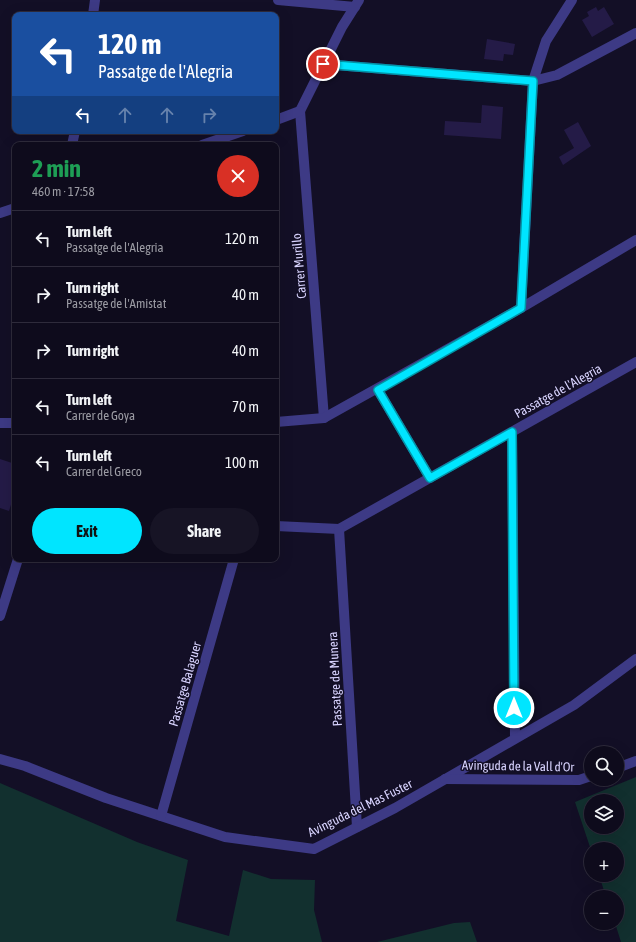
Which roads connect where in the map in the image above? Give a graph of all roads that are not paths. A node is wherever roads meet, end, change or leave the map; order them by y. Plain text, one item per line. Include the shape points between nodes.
1 (95, 0) edge
2 (278, 0) edge
3 (572, 0) edge
4 (357, 3) edge
5 (93, 12) edge
6 (636, 33) edge
7 (323, 64) junction
8 (533, 81) junction
9 (300, 111) junction
10 (279, 119) edge
11 (234, 134) edge
12 (211, 142) edge
13 (12, 209) edge
14 (0, 213) edge
15 (636, 240) edge
16 (521, 308) junction
17 (636, 362) edge
18 (378, 390) junction
19 (324, 418) junction
20 (279, 422) edge
21 (0, 423) edge
22 (12, 423) edge
23 (512, 432) junction
24 (430, 478) junction
25 (279, 526) edge
26 (339, 529) junction
27 (16, 562) edge
28 (233, 562) edge
29 (5, 585) edge
30 (0, 616) edge
31 (636, 659) edge
32 (515, 738) junction
33 (0, 759) edge
34 (636, 761) edge
35 (624, 765) edge
36 (584, 778) edge
37 (445, 779) junction
38 (161, 816) junction
39 (357, 827) junction

1 - 5 street
2 - 4 street
3 - 8 street via 546,41
4 - 7 street
6 - 8 street via 557,75
7 - 8 street
7 - 9 street
8 - 16 street
9 - 10 street
9 - 19 street, Carrer Murillo
11 - 12 street
13 - 14 street
15 - 16 street
16 - 18 street
17 - 23 street, Passatge de l'Alegria
18 - 19 street
18 - 24 street
19 - 20 street
21 - 22 street
23 - 24 street, Passatge de l'Alegria
23 - 32 street
24 - 26 street, Passatge de l'Alegria
25 - 26 street
26 - 39 street, Passatge de Munera
27 - 29 street
28 - 38 street, Passatge Balaguer
29 - 30 street
31 - 32 street, Avinguda del Mas Fuster via 574,705
32 - 37 street, Avinguda del Mas Fuster
33 - 38 street, Avinguda del Mas Fuster
34 - 35 street
36 - 37 street, Avinguda de la Vall d'Or
37 - 39 street, Avinguda del Mas Fuster
38 - 39 street, Avinguda del Mas Fuster via 225,837 314,848

